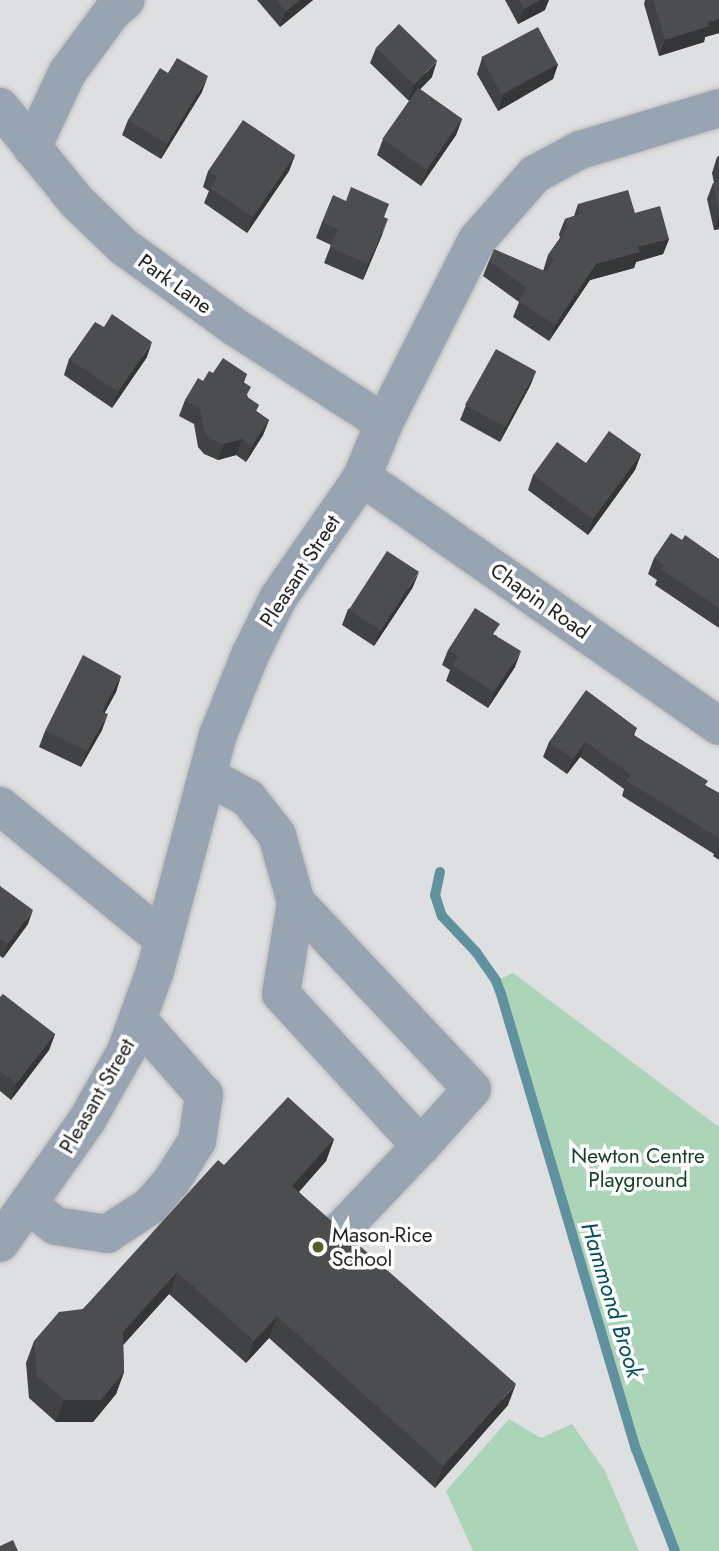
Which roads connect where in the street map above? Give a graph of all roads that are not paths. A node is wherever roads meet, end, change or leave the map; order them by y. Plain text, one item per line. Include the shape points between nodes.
1 (126, 0) edge
2 (0, 107) edge
3 (719, 108) edge
4 (32, 148) junction
5 (384, 423) junction
6 (362, 477) junction
7 (719, 726) edge
8 (207, 776) junction
9 (0, 806) edge
10 (296, 902) junction
11 (163, 939) junction
12 (139, 1021) junction
13 (421, 1146) junction
14 (29, 1205) junction
15 (340, 1231) edge
16 (0, 1243) edge

1 - 4 street via 67,73
2 - 4 street, Park Lane
3 - 5 street, Pleasant Street via 580,150 535,174 477,240
4 - 5 street, Park Lane via 76,202 124,247 234,327
5 - 6 street, Pleasant Street
6 - 7 street, Chapin Road
6 - 8 street, Pleasant Street via 278,598 218,735
8 - 10 street via 248,798 277,835
8 - 11 street, Pleasant Street
9 - 11 street
10 - 13 street via 281,994
10 - 13 street via 472,1089
11 - 12 street, Pleasant Street
12 - 14 street, Pleasant Street via 103,1095
12 - 14 street via 204,1095 197,1141 150,1206 107,1234 56,1226
13 - 15 street
14 - 16 street, Pleasant Street

